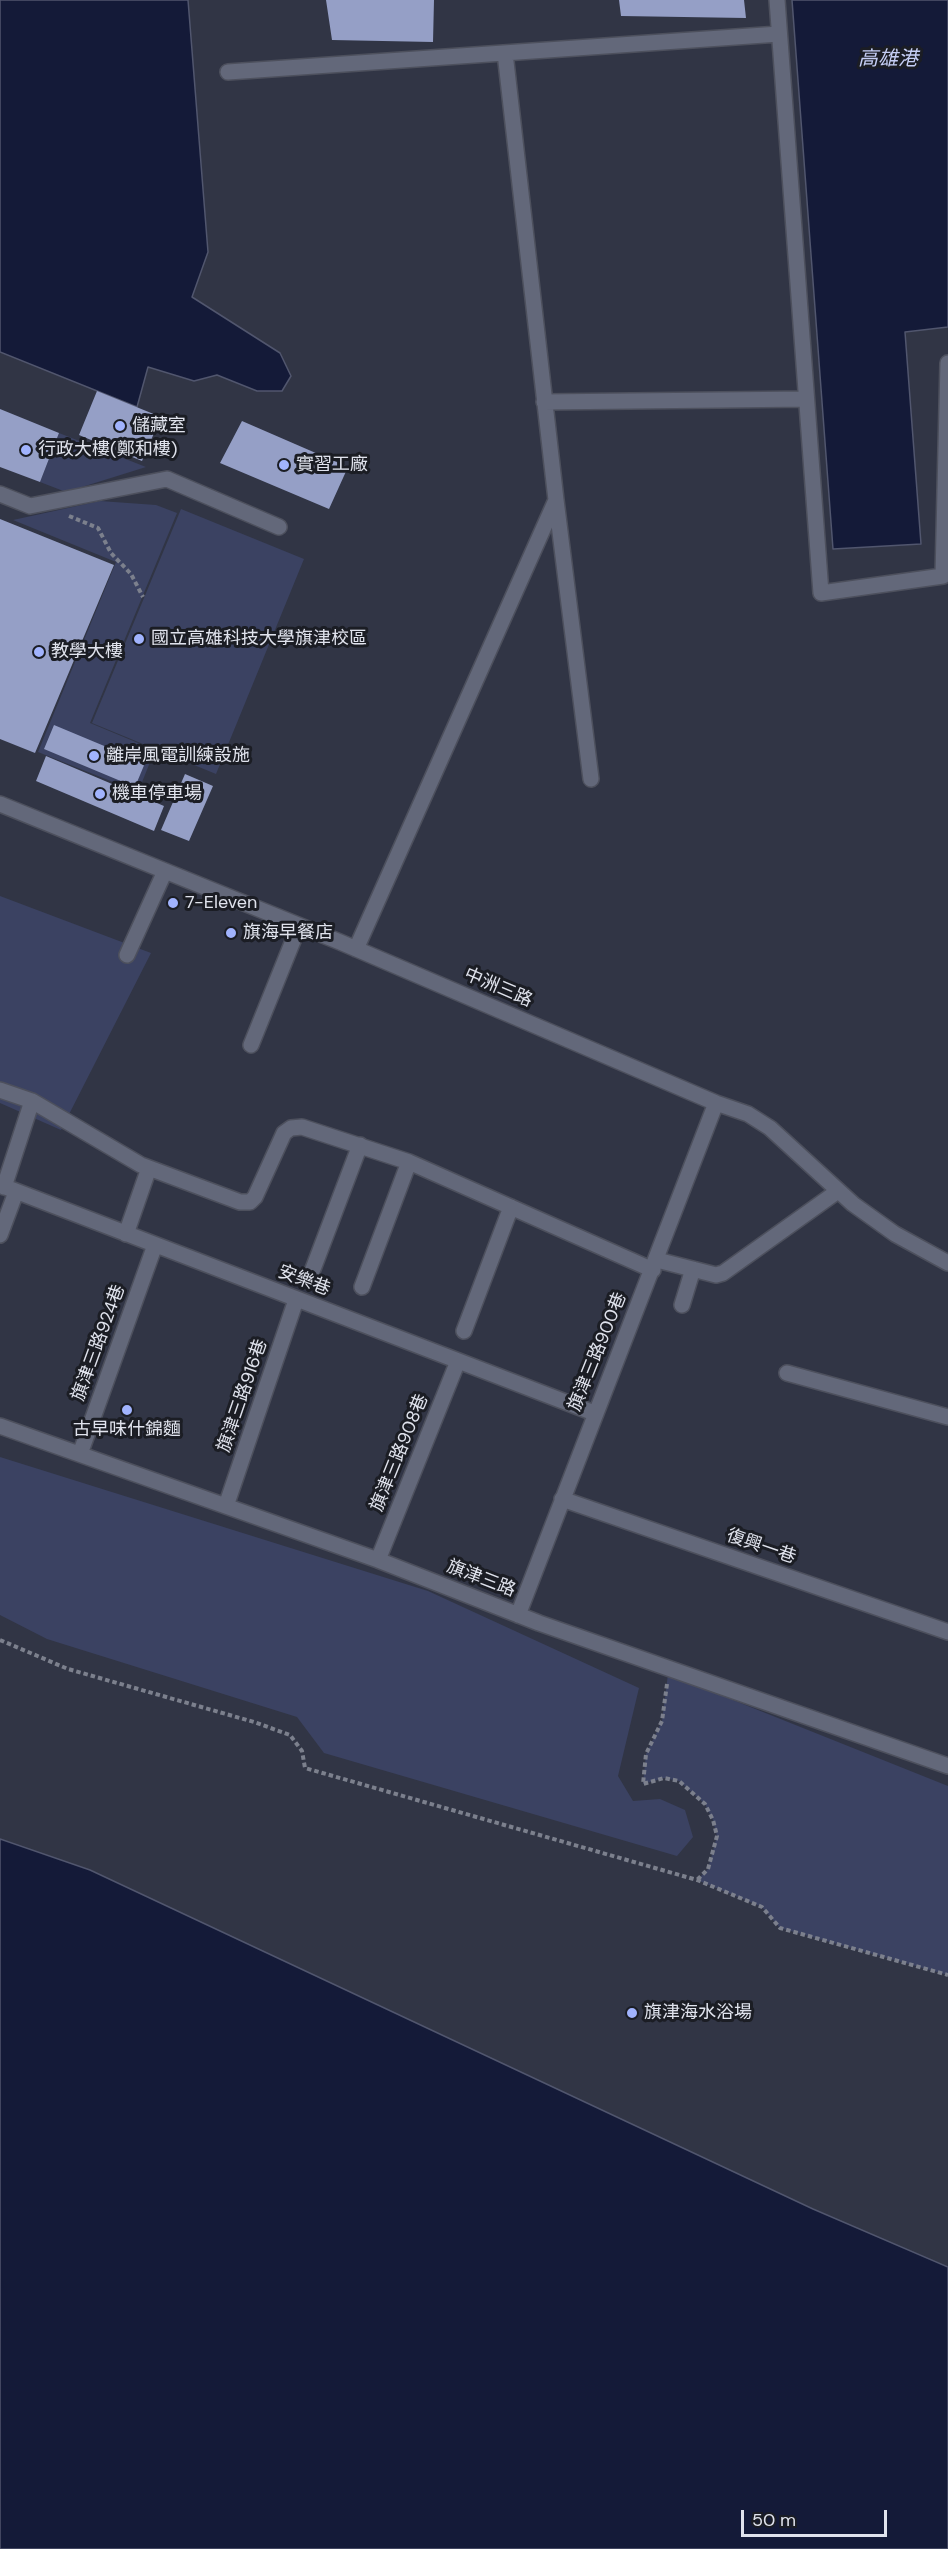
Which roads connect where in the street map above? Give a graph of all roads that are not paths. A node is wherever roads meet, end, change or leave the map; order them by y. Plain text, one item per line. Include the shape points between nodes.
1 (777, 0) edge
2 (779, 34) junction
3 (505, 53) junction
4 (228, 72) dead end
5 (948, 363) edge
6 (806, 399) junction
7 (544, 402) junction
8 (0, 494) edge
9 (556, 500) junction
10 (279, 526) dead end
11 (591, 779) dead end
12 (0, 804) edge
13 (165, 871) junction
14 (299, 926) junction
15 (356, 949) junction
16 (127, 955) dead end
17 (251, 1045) dead end
18 (0, 1089) edge
19 (32, 1101) junction
20 (716, 1103) junction
21 (360, 1145) junction
22 (409, 1162) junction
23 (149, 1168) junction
24 (7, 1188) edge
25 (838, 1191) junction
26 (511, 1207) junction
27 (0, 1234) edge
28 (126, 1234) junction
29 (155, 1245) junction
30 (948, 1263) edge
31 (655, 1265) junction
32 (313, 1269) dead end
33 (693, 1269) junction
34 (362, 1287) dead end
35 (296, 1299) junction
36 (682, 1305) dead end
37 (464, 1331) dead end
38 (458, 1361) junction
39 (787, 1373) dead end
40 (594, 1413) junction
41 (948, 1417) edge
42 (0, 1426) edge
43 (80, 1454) junction
44 (561, 1499) junction
45 (226, 1506) junction
46 (378, 1560) junction
47 (518, 1615) junction
48 (948, 1632) edge
49 (948, 1767) edge

1 - 2 street
2 - 3 street
2 - 6 street
3 - 4 street
3 - 7 street
5 - 6 street via 943,576 821,593
6 - 7 street
7 - 9 street
8 - 10 street via 30,506 167,479
9 - 11 street
9 - 15 street
12 - 13 street, 中洲三路
13 - 14 street, 中洲三路
13 - 16 street
14 - 15 street, 中洲三路
14 - 17 street
15 - 20 street, 中洲三路
18 - 19 street
19 - 23 street
19 - 24 street
20 - 25 street, 中洲三路 via 748,1114 770,1128
20 - 31 street, 旗津三路900巷
21 - 22 street
21 - 23 street via 302,1127 291,1128 284,1133 250,1202 240,1202
21 - 32 street
22 - 26 street
22 - 34 street
23 - 28 street
24 - 27 street
24 - 28 street, 安樂巷
25 - 30 street, 中洲三路 via 895,1234
25 - 33 street via 729,1270 716,1275
26 - 31 street
26 - 37 street
28 - 29 street, 安樂巷
29 - 35 street, 安樂巷
29 - 43 street, 旗津三路924巷
31 - 33 street
31 - 40 street, 旗津三路900巷
33 - 36 street
35 - 38 street, 安樂巷
35 - 45 street, 旗津三路916巷
38 - 40 street, 安樂巷
38 - 46 street, 旗津三路908巷
39 - 41 street
40 - 44 street, 旗津三路900巷
42 - 43 street, 旗津三路
43 - 45 street, 旗津三路
44 - 47 street, 旗津三路900巷
44 - 48 street, 復興一巷
45 - 46 street, 旗津三路
46 - 47 street, 旗津三路
47 - 49 street, 旗津三路

